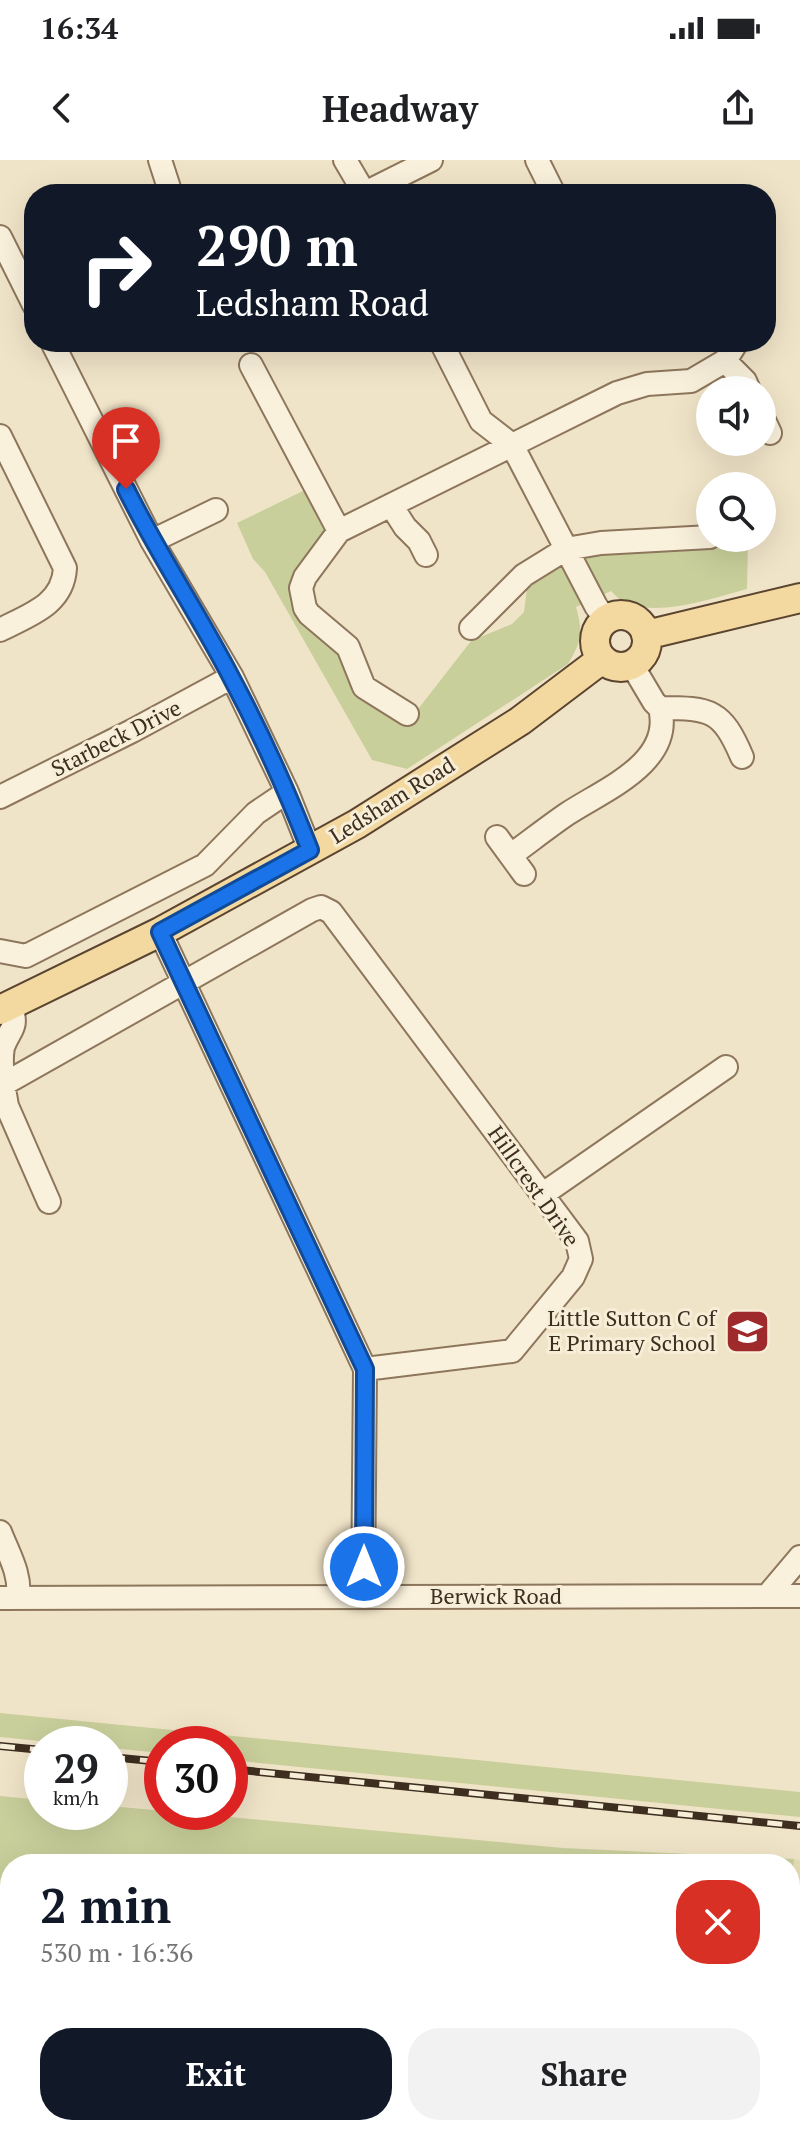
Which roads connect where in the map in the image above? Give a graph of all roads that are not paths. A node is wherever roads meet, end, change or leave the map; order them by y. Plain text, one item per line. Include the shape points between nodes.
1 (160, 160) edge
2 (345, 160) edge
3 (431, 160) edge
4 (537, 160) edge
5 (168, 184) edge
6 (358, 184) edge
7 (384, 184) edge
8 (549, 184) edge
9 (0, 237) edge
10 (24, 285) edge
11 (57, 352) edge
12 (446, 352) edge
13 (730, 352) edge
14 (731, 352) edge
15 (251, 365) dead end
16 (743, 376) edge
17 (0, 436) edge
18 (512, 445) junction
19 (391, 505) junction
20 (216, 510) dead end
21 (339, 531) junction
22 (696, 538) edge
23 (152, 541) junction
24 (566, 549) junction
25 (426, 555) dead end
26 (800, 598) edge
27 (606, 620) junction
28 (471, 628) dead end
29 (0, 630) edge
30 (646, 635) junction
31 (602, 659) junction
32 (632, 665) junction
33 (232, 677) junction
34 (660, 708) junction
35 (407, 714) dead end
36 (742, 757) dead end
37 (287, 792) junction
38 (1, 804) edge
39 (310, 850) junction
40 (524, 874) dead end
41 (160, 932) junction
42 (0, 951) edge
43 (185, 983) junction
44 (5, 1007) edge
45 (726, 1067) dead end
46 (4, 1084) junction
47 (543, 1194) junction
48 (49, 1202) dead end
49 (365, 1369) junction
50 (0, 1532) edge
51 (800, 1557) edge
52 (768, 1595) junction
53 (363, 1596) junction
54 (800, 1596) edge
55 (9, 1598) edge

1 - 5 street
2 - 6 street
3 - 7 street
4 - 8 street
9 - 10 street
11 - 23 street
12 - 18 street via 481,421
13 - 18 street via 691,381 647,384 617,393
14 - 16 street
15 - 21 street via 282,400
17 - 29 street via 65,568 61,589 51,601
18 - 19 street
18 - 24 street
19 - 21 street
19 - 25 street
20 - 23 street
21 - 35 street via 305,577 305,608 348,647 364,687
22 - 24 street
23 - 33 street
24 - 27 street
24 - 28 street via 524,575
26 - 30 main road
27 - 30 main road via 631,617
27 - 31 main road via 595,637
30 - 32 main road via 644,652
31 - 32 main road via 616,667
31 - 39 main road, Ledsham Road via 520,721
32 - 34 street
33 - 37 street
33 - 38 street, Starbeck Drive
34 - 36 street via 708,712 723,720 726,738
34 - 40 street via 660,737 650,755 626,777 504,846
37 - 39 street
37 - 42 street via 256,813 205,865 26,956
39 - 41 main road, Ledsham Road
41 - 43 street
41 - 44 main road, Ledsham Road
43 - 46 street
43 - 47 street, Hillcrest Drive via 312,910 331,912
43 - 49 street
44 - 46 street via 15,1019 3,1047
45 - 47 street
46 - 48 street via 7,1106
47 - 49 street, Hillcrest Drive via 577,1241 581,1259 573,1277 519,1345 505,1354
49 - 53 street
50 - 55 street via 18,1574
51 - 52 street
52 - 53 street, Berwick Road
52 - 54 street, Berwick Road
53 - 55 street, Berwick Road

